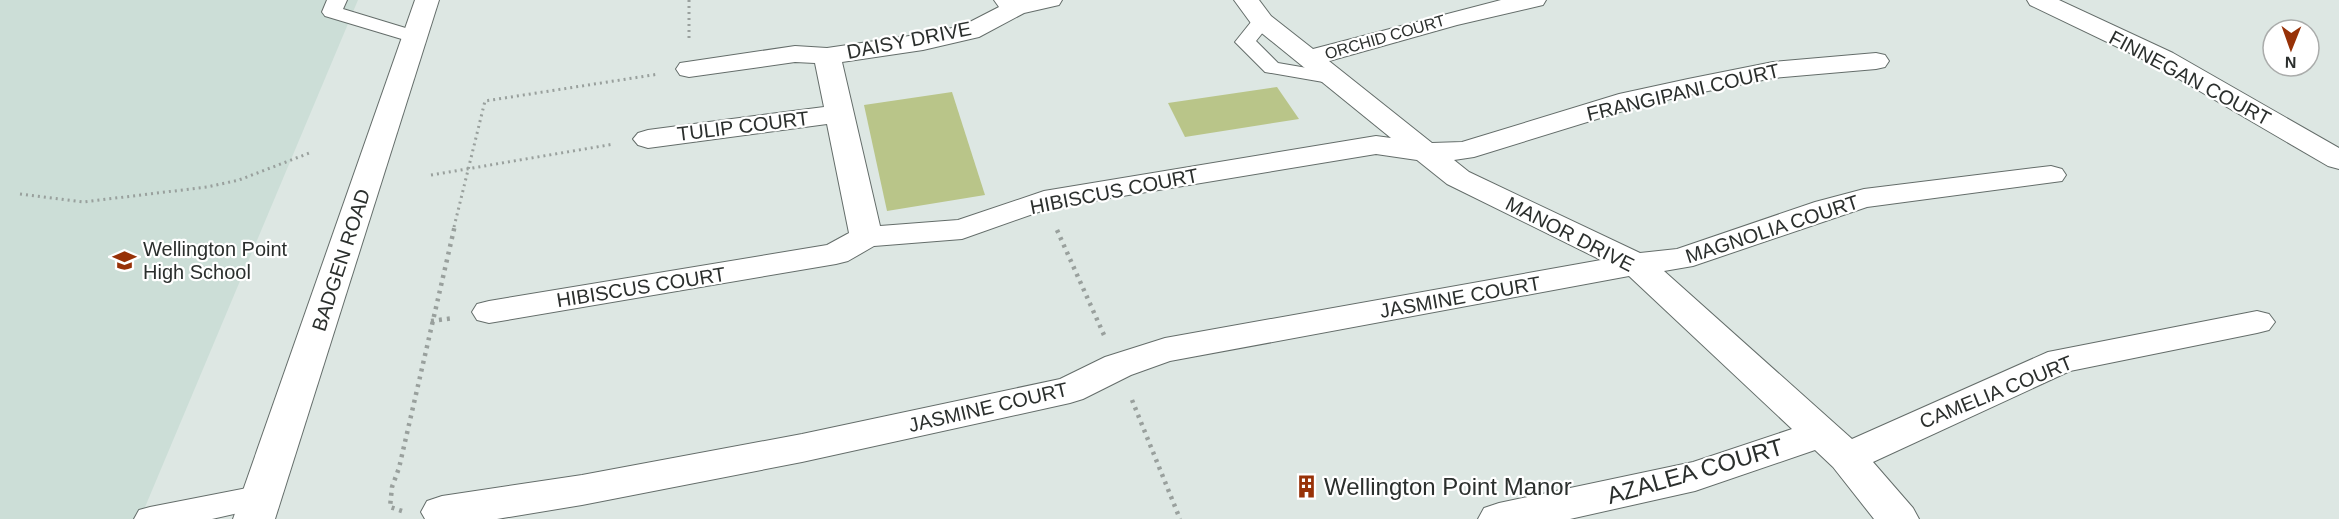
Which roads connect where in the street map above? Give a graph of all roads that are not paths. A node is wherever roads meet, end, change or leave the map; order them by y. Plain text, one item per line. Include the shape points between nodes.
1 (337, 0) edge
2 (427, 0) edge
3 (1050, 0) edge
4 (1534, 0) edge
5 (2039, 0) edge
6 (1011, 4) edge
7 (1254, 11) edge
8 (415, 37) junction
9 (827, 56) junction
10 (1875, 61) dead end
11 (1318, 68) junction
12 (689, 69) road end
13 (838, 114) junction
14 (648, 139) road end
15 (1424, 152) junction
16 (2339, 160) edge
17 (2051, 175) dead end
18 (866, 237) junction
19 (1636, 264) junction
20 (489, 312) dead end
21 (2257, 322) dead end
22 (1834, 445) junction
23 (258, 508) edge
24 (442, 512) road end
25 (150, 519) edge
26 (1499, 519) edge
27 (1898, 519) edge

1 - 8 lane via 332,12
2 - 8 street, BADGEN ROAD
3 - 6 street, DAISY DRIVE
4 - 11 street, ORCHID COURT via 1451,19
5 - 16 street, FINNEGAN COURT via 2164,59
6 - 9 street, DAISY DRIVE via 970,32
7 - 11 street, MANOR DRIVE
8 - 23 street, BADGEN ROAD
9 - 12 street via 795,54
9 - 13 street, DAISY DRIVE
10 - 15 street, FRANGIPANI COURT via 1749,74 1629,100 1464,151
11 - 15 street, MANOR DRIVE
13 - 14 street, TULIP COURT
13 - 18 street, DAISY DRIVE
15 - 18 street, HIBISCUS COURT via 1376,145 1044,200 962,229
15 - 19 street, MANOR DRIVE via 1458,178
17 - 19 street, MAGNOLIA COURT via 1864,198 1681,259
18 - 20 street, HIBISCUS COURT via 836,254
19 - 22 street, MANOR DRIVE
19 - 24 street, JASMINE COURT via 1165,350 1118,366 1070,390 790,450
21 - 22 street, CAMELIA COURT via 2061,361
22 - 26 street, AZALEA COURT
22 - 27 street, MANOR DRIVE
23 - 25 lane

